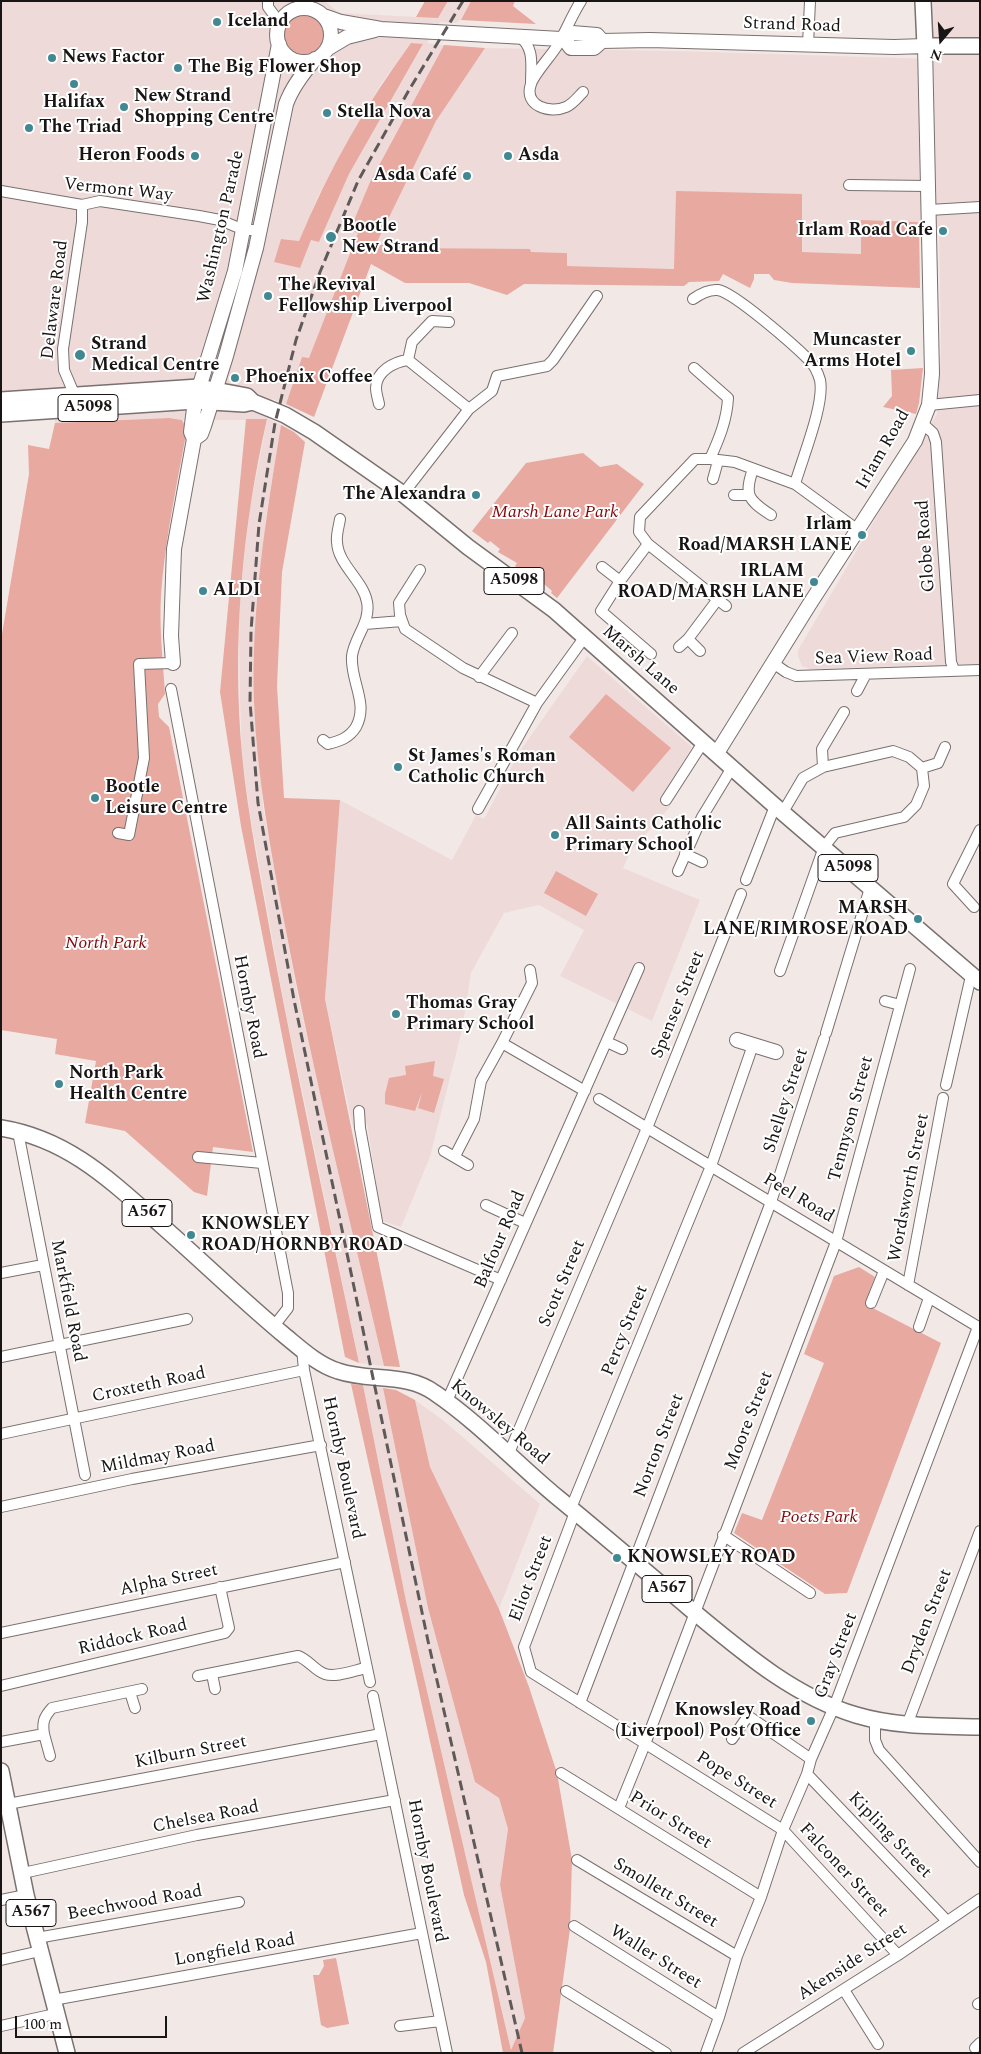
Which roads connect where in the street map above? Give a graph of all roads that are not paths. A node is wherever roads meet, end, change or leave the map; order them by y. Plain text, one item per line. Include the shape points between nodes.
1 (268, 1) edge
2 (286, 1) edge
3 (581, 1) edge
4 (810, 1) edge
5 (923, 1) edge
6 (305, 4) edge
7 (324, 16) junction
8 (281, 20) junction
9 (381, 29) junction
10 (518, 36) junction
11 (562, 39) junction
12 (279, 44) junction
13 (808, 45) junction
14 (925, 46) junction
15 (980, 46) edge
16 (328, 48) junction
17 (315, 59) junction
18 (531, 83) junction
19 (583, 92) dead end
20 (849, 185) dead end
21 (928, 186) junction
22 (1, 191) edge
23 (82, 205) junction
24 (980, 208) edge
25 (929, 210) junction
26 (244, 230) junction
27 (259, 230) junction
28 (597, 296) dead end
29 (693, 299) dead end
30 (449, 322) dead end
31 (408, 360) junction
32 (694, 368) dead end
33 (197, 394) junction
34 (213, 395) junction
35 (74, 396) junction
36 (1, 400) edge
37 (980, 400) edge
38 (379, 404) dead end
39 (930, 405) junction
40 (469, 409) junction
41 (1, 414) edge
42 (923, 424) junction
43 (194, 439) junction
44 (714, 460) junction
45 (753, 469) junction
46 (713, 479) dead end
47 (795, 484) junction
48 (403, 494) junction
49 (734, 495) dead end
50 (748, 495) junction
51 (771, 515) dead end
52 (340, 519) dead end
53 (858, 530) junction
54 (648, 544) junction
55 (602, 567) dead end
56 (420, 570) dead end
57 (620, 581) junction
58 (402, 621) junction
59 (365, 624) junction
60 (512, 633) dead end
61 (584, 638) junction
62 (688, 639) junction
63 (679, 646) dead end
64 (700, 651) dead end
65 (651, 654) dead end
66 (173, 663) joint
67 (773, 663) junction
68 (954, 670) junction
69 (980, 670) edge
70 (866, 674) junction
71 (479, 677) junction
72 (171, 689) dead end
73 (857, 691) dead end
74 (537, 703) junction
75 (844, 712) dead end
76 (322, 740) dead end
77 (704, 741) junction
78 (945, 747) dead end
79 (717, 753) junction
80 (733, 766) junction
81 (823, 767) junction
82 (922, 768) junction
83 (666, 800) dead end
84 (478, 809) dead end
85 (779, 809) junction
86 (980, 830) edge
87 (118, 833) dead end
88 (824, 847) junction
89 (685, 854) junction
90 (702, 862) dead end
91 (678, 871) dead end
92 (746, 880) dead end
93 (870, 888) junction
94 (741, 894) dead end
95 (974, 907) dead end
96 (639, 968) dead end
97 (910, 969) dead end
98 (530, 970) dead end
99 (780, 971) dead end
100 (976, 979) edge
101 (885, 1001) dead end
102 (900, 1005) junction
103 (737, 1040) dead end
104 (607, 1042) junction
105 (502, 1043) junction
106 (752, 1045) junction
107 (622, 1049) dead end
108 (776, 1052) dead end
109 (946, 1085) dead end
110 (585, 1091) junction
111 (943, 1098) dead end
112 (599, 1099) dead end
113 (359, 1111) dead end
114 (1, 1128) edge
115 (648, 1128) junction
116 (18, 1132) junction
117 (444, 1151) dead end
118 (455, 1156) junction
119 (198, 1158) dead end
120 (262, 1163) junction
121 (468, 1165) dead end
122 (711, 1166) junction
123 (771, 1202) junction
124 (486, 1205) dead end
125 (525, 1223) junction
126 (836, 1242) junction
127 (43, 1265) junction
128 (884, 1271) junction
129 (1, 1273) edge
130 (501, 1280) junction
131 (908, 1285) junction
132 (929, 1298) junction
133 (871, 1303) dead end
134 (187, 1319) dead end
135 (274, 1326) junction
136 (919, 1327) dead end
137 (979, 1327) edge
138 (59, 1345) junction
139 (302, 1348) junction
140 (1, 1357) edge
141 (304, 1370) junction
142 (447, 1401) junction
143 (73, 1419) junction
144 (1, 1434) edge
145 (321, 1445) junction
146 (508, 1453) junction
147 (85, 1475) dead end
148 (1, 1507) edge
149 (573, 1510) junction
150 (980, 1532) edge
151 (723, 1535) junction
152 (634, 1561) junction
153 (345, 1562) junction
154 (220, 1587) junction
155 (810, 1594) dead end
156 (695, 1612) junction
157 (1, 1633) edge
158 (526, 1660) joint
159 (366, 1668) junction
160 (212, 1674) junction
161 (198, 1676) dead end
162 (370, 1682) dead end
163 (1, 1686) edge
164 (142, 1689) dead end
165 (215, 1689) dead end
166 (130, 1692) junction
167 (373, 1696) dead end
168 (580, 1703) junction
169 (834, 1707) junction
170 (135, 1708) dead end
171 (875, 1720) junction
172 (907, 1725) junction
173 (980, 1727) edge
174 (44, 1734) junction
175 (381, 1734) junction
176 (732, 1739) dead end
177 (1, 1742) edge
178 (646, 1744) junction
179 (50, 1756) dead end
180 (811, 1759) junction
181 (1, 1771) edge
182 (561, 1773) dead end
183 (806, 1774) junction
184 (395, 1800) junction
185 (8, 1804) junction
186 (619, 1808) junction
187 (7, 1824) edge
188 (783, 1830) junction
189 (576, 1860) dead end
190 (980, 1862) edge
191 (23, 1873) junction
192 (26, 1895) junction
193 (761, 1897) junction
194 (980, 1899) edge
195 (1, 1900) edge
196 (239, 1902) dead end
197 (947, 1920) junction
198 (574, 1926) dead end
199 (422, 1933) junction
200 (39, 1944) junction
201 (898, 1955) junction
202 (738, 1956) junction
203 (1, 1960) edge
204 (844, 1990) junction
205 (566, 1991) dead end
206 (54, 2007) junction
207 (719, 2017) junction
208 (440, 2021) junction
209 (1, 2026) edge
210 (400, 2026) dead end
211 (878, 2044) dead end
212 (66, 2053) edge
213 (447, 2053) edge
214 (666, 2053) edge
215 (706, 2053) edge
216 (743, 2053) edge

1 - 8 street via 268,7
2 - 8 street
3 - 11 street via 570,17
4 - 13 street
5 - 14 main road, Irlam Road
6 - 7 street
6 - 8 street
7 - 9 street, Strand Road
7 - 16 street via 331,28
8 - 12 street via 277,37
9 - 10 street, Strand Road
9 - 16 street, Strand Road via 347,37
10 - 11 street, Strand Road
10 - 18 street via 530,50
11 - 13 street, Strand Road via 571,48 594,48 602,41 650,40
11 - 18 street
12 - 17 street via 293,59
12 - 26 street, Washington Parade
13 - 14 street, Strand Road
14 - 15 main road, Strand Road
14 - 21 street, Irlam Road
16 - 17 street
17 - 27 street, Washington Parade via 290,92 286,104
18 - 19 street via 530,95 534,103 553,110 571,104
20 - 21 street
21 - 25 street, Irlam Road
22 - 23 street, Vermont Way
23 - 26 street, Vermont Way via 100,201 220,220
23 - 35 street, Delaware Road via 63,350 64,370
24 - 25 street
25 - 39 street, Irlam Road
26 - 27 street, Vermont Way
26 - 33 street, Washington Parade via 235,271
27 - 34 street, Washington Parade
28 - 40 street via 547,366 497,376 492,391
29 - 47 street via 704,292 718,290 764,321 814,366 820,380 818,406
30 - 31 street via 432,321 412,342
31 - 38 street via 396,362 382,373 376,386
31 - 40 street
32 - 44 street via 728,398
33 - 34 main road, Marsh Lane / A5098
33 - 35 main road, Marsh Lane / A5098
33 - 41 main road, Marsh Lane / A5098
33 - 43 street, Washington Parade via 191,432
34 - 43 street, Washington Parade via 200,434
34 - 48 main road, Marsh Lane / A5098 via 244,404 253,402 285,415
35 - 36 main road, Marsh Lane / A5098
37 - 39 street
39 - 42 street, Irlam Road
40 - 48 street
42 - 53 street, Irlam Road
42 - 68 street, Globe Road via 933,433 936,442
43 - 66 street via 174,550
44 - 45 street via 735,462
44 - 46 street
44 - 54 street via 695,459 640,517 638,532
45 - 47 street
45 - 50 street via 747,486
47 - 53 street
48 - 61 main road, Marsh Lane / A5098 via 554,610
49 - 50 street
50 - 51 street
52 - 59 street via 337,542 340,556 363,591 368,614
53 - 67 street, Irlam Road
54 - 57 street
54 - 62 street via 722,603
55 - 57 street
56 - 58 street via 399,603
57 - 65 street via 601,611
58 - 59 street
58 - 71 street via 405,629
59 - 76 street via 352,655 361,705 360,718 352,733 340,741 328,744
60 - 71 street
61 - 74 street
61 - 77 main road, Marsh Lane / A5098
62 - 63 street
62 - 64 street
66 - 87 street via 139,664 144,758 129,835
67 - 70 street, Sea View Road via 796,676
67 - 79 street, Irlam Road
68 - 69 street, Sea View Road
68 - 70 street, Sea View Road
70 - 73 street
71 - 74 street
72 - 120 street, Hornby Road
74 - 84 street
75 - 81 street via 822,749
77 - 79 main road, Marsh Lane / A5098
77 - 83 street
78 - 82 street via 938,763
79 - 80 main road, Marsh Lane / A5098
80 - 85 main road, Marsh Lane / A5098
80 - 89 street via 702,817
81 - 82 street via 893,752 909,757
81 - 85 street via 803,778
82 - 88 street via 924,786 916,805 904,817 834,833
85 - 88 main road, Marsh Lane / A5098
85 - 92 street
86 - 95 street via 953,884
88 - 93 main road, Marsh Lane / A5098
88 - 99 street
89 - 90 street
89 - 91 street
93 - 100 main road, Marsh Lane / A5098
93 - 123 street, Shelley Street
94 - 115 street, Spenser Street
96 - 104 street, Balfour Road
97 - 102 street, Tennyson Street
98 - 105 street via 532,982
100 - 109 street
101 - 102 street
102 - 126 street, Tennyson Street
103 - 106 street
104 - 107 street
104 - 110 street, Balfour Road
105 - 110 street
105 - 118 street via 481,1081 474,1119
106 - 108 street
106 - 122 street, Percy Street
110 - 125 street, Balfour Road
111 - 131 street, Wordsworth Street
112 - 115 street, Peel Road
113 - 130 street via 378,1227
114 - 116 main road, Knowsley Road / A567
115 - 122 street, Peel Road
115 - 146 street, Scott Street
116 - 127 street, Markfield Road
116 - 135 main road, Knowsley Road / A567 via 59,1146 98,1170
117 - 118 street
118 - 121 street
119 - 120 street
120 - 135 street, Hornby Road via 288,1293 288,1308
122 - 123 street, Peel Road
122 - 149 street, Percy Street
123 - 126 street, Peel Road
123 - 152 street, Norton Street
124 - 125 street
125 - 130 street, Balfour Road
126 - 128 street, Peel Road
126 - 151 street, Moore Street
127 - 129 street
127 - 138 street, Markfield Road
128 - 131 street, Peel Road
128 - 133 street
130 - 142 street, Balfour Road
131 - 132 street, Peel Road
132 - 136 street
132 - 137 street, Peel Road
134 - 138 street
135 - 139 main road, Knowsley Road / A567
137 - 169 street, Gray Street
138 - 140 street
138 - 143 street, Markfield Road
139 - 141 street, Hornby Boulevard
139 - 142 main road, Knowsley Road / A567 via 325,1366 340,1372 414,1382
141 - 143 street, Croxteth Road
141 - 145 street, Hornby Boulevard
142 - 146 main road, Knowsley Road / A567
143 - 144 street, Croxteth Road
143 - 147 street, Markfield Road
145 - 148 street, Mildmay Road via 132,1479
145 - 153 street, Hornby Boulevard
146 - 149 main road, Knowsley Road / A567
149 - 152 main road, Knowsley Road / A567
149 - 158 street, Eliot Street via 524,1646
150 - 172 street, Dryden Street
151 - 155 street
151 - 156 street, Moore Street
152 - 156 main road, Knowsley Road / A567
152 - 168 street, Norton Street
153 - 154 street, Alpha Street
153 - 159 street, Hornby Boulevard
154 - 157 street, Alpha Street
154 - 163 street, Riddock Road via 229,1628 225,1633
156 - 169 main road, Knowsley Road / A567 via 771,1673
156 - 178 street, Moore Street
158 - 168 street, Pope Street via 531,1672
159 - 160 street via 325,1674 298,1656
159 - 162 street, Hornby Boulevard
160 - 161 street
160 - 165 street
164 - 166 street
166 - 170 street
166 - 174 street via 52,1708 44,1717
167 - 175 street, Hornby Boulevard
168 - 178 street, Pope Street
169 - 171 main road, Knowsley Road / A567
169 - 180 street, Gray Street
171 - 172 main road, Knowsley Road / A567
171 - 190 street via 875,1740 879,1750
172 - 173 main road, Knowsley Road / A567
174 - 177 street
174 - 179 street
175 - 184 street, Hornby Boulevard
175 - 185 street, Kilburn Street
176 - 180 street via 748,1716
178 - 186 street, Moore Street
178 - 188 street, Pope Street
180 - 183 street, Gray Street
181 - 185 main road, A567
182 - 186 street, Prior Street
183 - 188 street, Gray Street
183 - 197 street, Kipling Street
184 - 191 street, Chelsea Road via 197,1835
184 - 199 street, Hornby Boulevard
185 - 187 main road, A567
186 - 193 street, Prior Street
187 - 191 main road, A567
188 - 193 street, Gray Street
188 - 201 street, Falconer Street
189 - 202 street, Smollett Street
191 - 192 main road, A567
192 - 195 street
192 - 200 main road, A567
193 - 202 street, Gray Street
194 - 197 street, Akenside Street
196 - 200 street, Beechwood Road
197 - 201 street, Akenside Street
198 - 207 street, Waller Street
199 - 206 street, Longfield Road
199 - 208 street, Hornby Boulevard
200 - 203 street, Beechwood Road
200 - 206 main road, A567
201 - 204 street, Akenside Street
202 - 207 street, Gray Street
204 - 211 street
204 - 216 street, Akenside Street
205 - 214 street
206 - 209 street, Longfield Road
206 - 212 main road, A567
207 - 215 street, Gray Street
208 - 210 street
208 - 213 street, Hornby Boulevard

